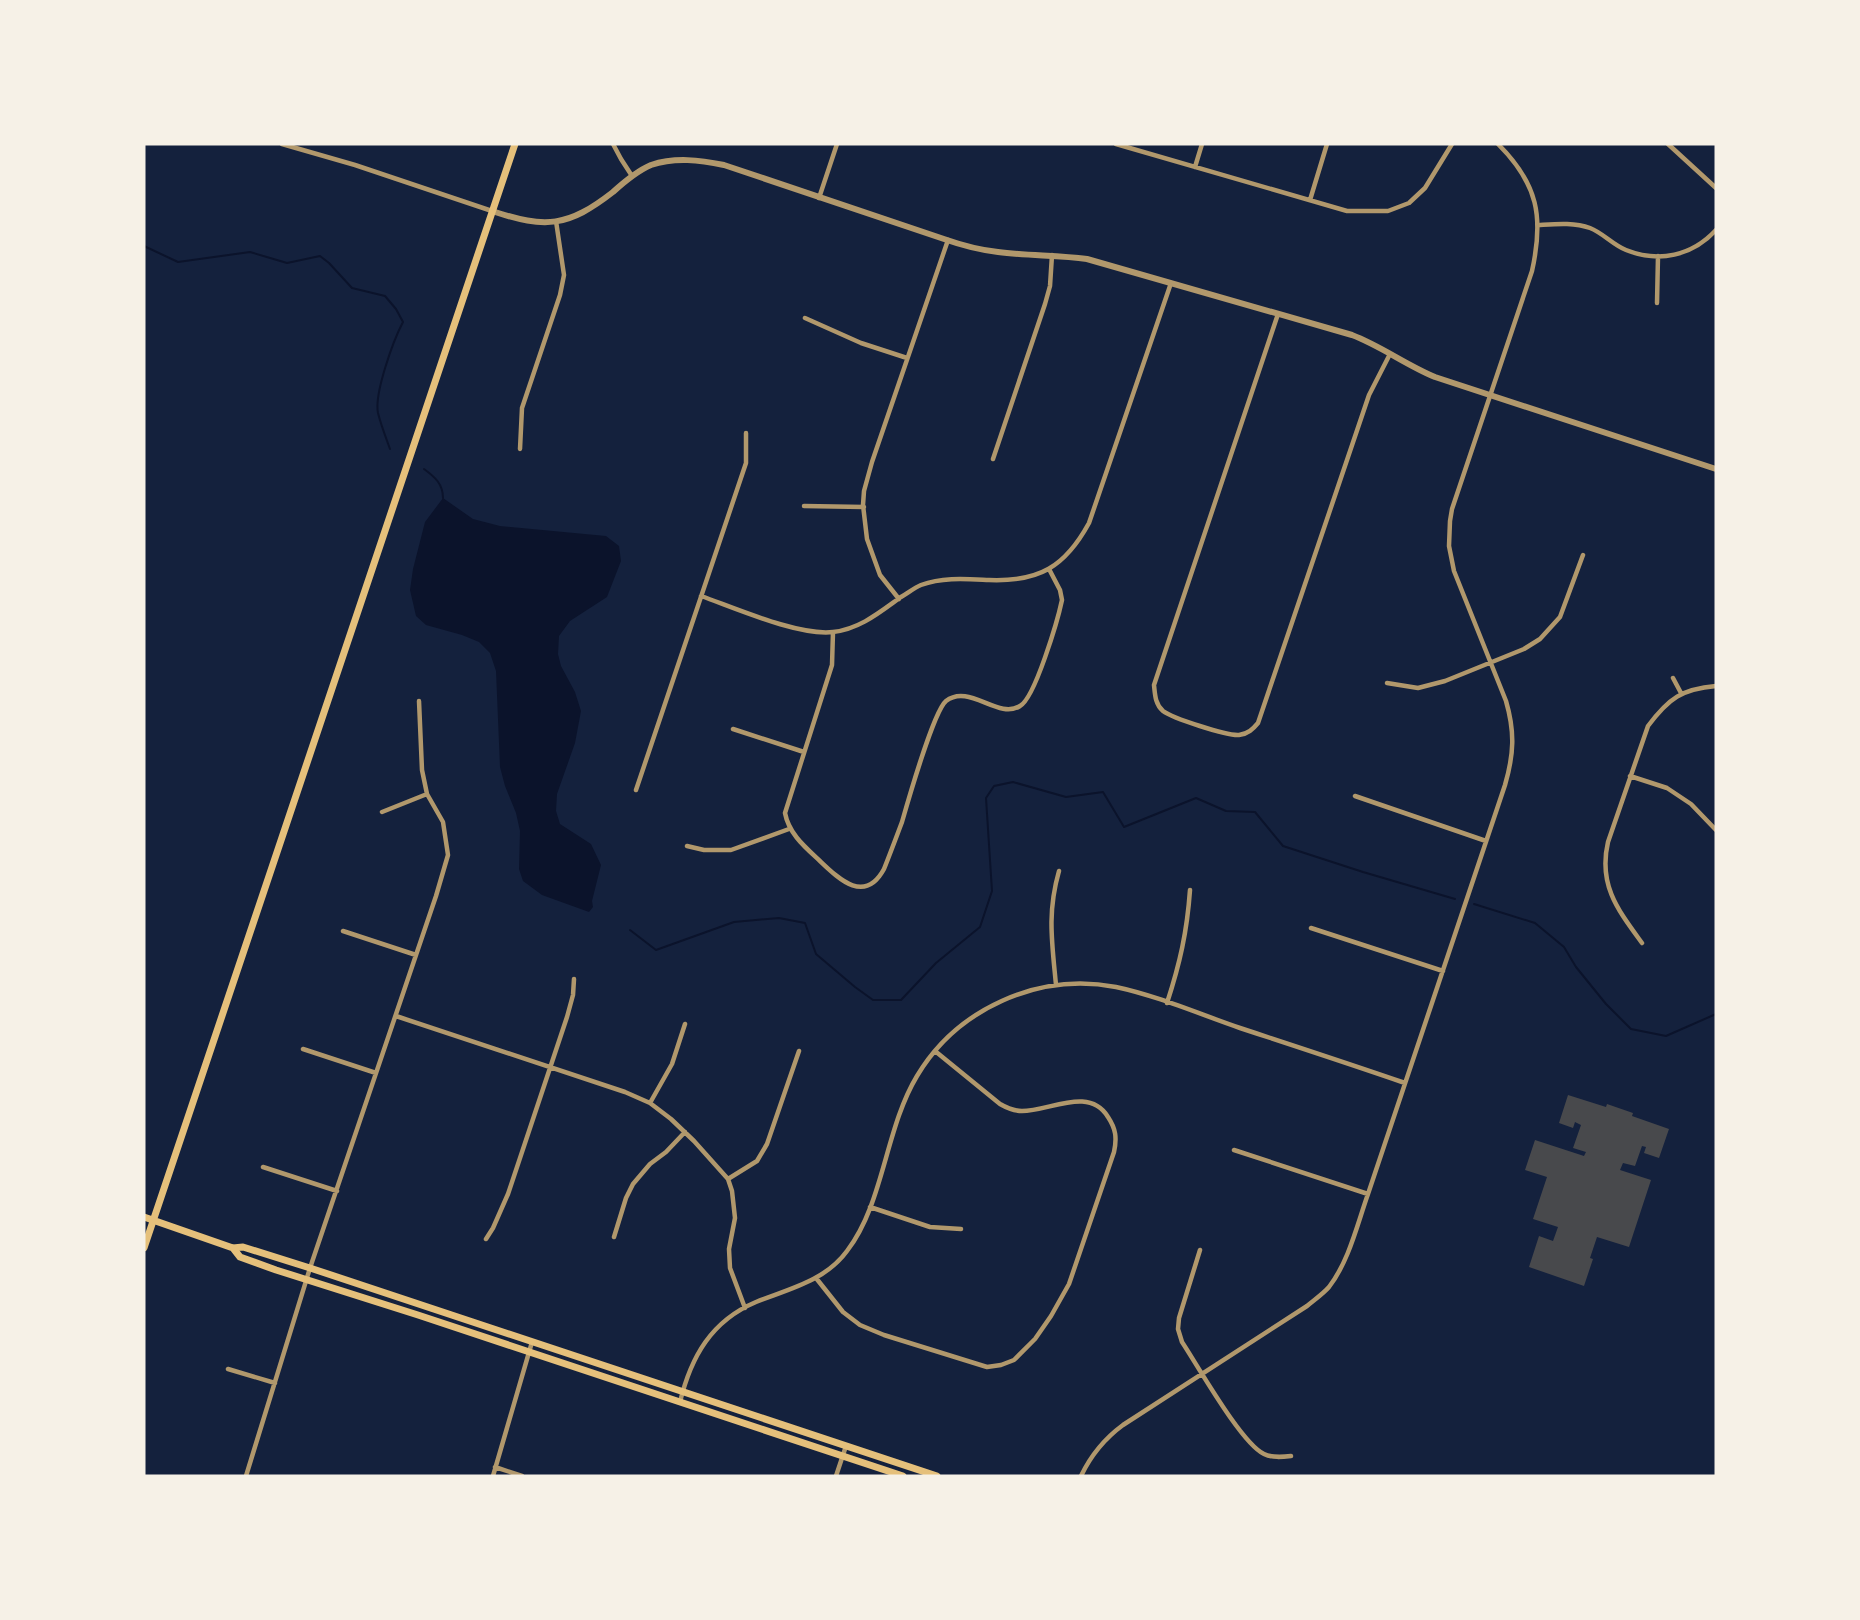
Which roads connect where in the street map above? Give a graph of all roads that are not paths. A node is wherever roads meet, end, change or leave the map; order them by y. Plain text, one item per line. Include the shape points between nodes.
1 (282, 144) edge
2 (515, 144) edge
3 (613, 144) edge
4 (837, 144) edge
5 (1116, 144) edge
6 (1202, 144) edge
7 (1327, 144) edge
8 (1452, 144) edge
9 (1498, 144) edge
10 (1668, 144) edge
11 (305, 147) edge
12 (1196, 167) junction
13 (633, 176) junction
14 (1716, 188) edge
15 (819, 198) junction
16 (1310, 200) junction
17 (492, 211) junction
18 (556, 221) junction
19 (1538, 225) junction
20 (1716, 230) edge
21 (948, 240) junction
22 (1052, 255) junction
23 (1658, 256) junction
24 (1171, 283) junction
25 (1657, 303) dead end
26 (1278, 314) junction
27 (805, 318) dead end
28 (1390, 354) junction
29 (907, 358) junction
30 (1491, 394) junction
31 (746, 433) dead end
32 (520, 449) dead end
33 (993, 459) dead end
34 (1716, 469) edge
35 (804, 506) dead end
36 (864, 507) junction
37 (1583, 555) dead end
38 (1049, 569) junction
39 (701, 596) junction
40 (899, 599) junction
41 (833, 632) junction
42 (1490, 663) junction
43 (1673, 678) dead end
44 (1387, 683) dead end
45 (1716, 686) edge
46 (1681, 693) junction
47 (419, 701) dead end
48 (733, 729) dead end
49 (804, 752) junction
50 (1630, 776) junction
51 (636, 790) dead end
52 (427, 794) junction
53 (1355, 796) dead end
54 (382, 812) dead end
55 (789, 828) junction
56 (1716, 830) edge
57 (1486, 841) junction
58 (687, 846) dead end
59 (1059, 871) dead end
60 (1190, 890) dead end
61 (1311, 928) dead end
62 (343, 931) dead end
63 (1642, 943) dead end
64 (416, 955) junction
65 (1443, 971) junction
66 (574, 979) dead end
67 (1056, 985) junction
68 (1167, 1003) junction
69 (396, 1016) junction
70 (685, 1024) dead end
71 (303, 1048) dead end
72 (799, 1050) dead end
73 (935, 1051) junction
74 (550, 1068) junction
75 (376, 1073) junction
76 (1405, 1083) junction
77 (650, 1103) junction
78 (685, 1132) junction
79 (1234, 1150) dead end
80 (263, 1167) dead end
81 (728, 1179) junction
82 (337, 1191) junction
83 (1368, 1194) junction
84 (870, 1207) junction
85 (144, 1217) edge
86 (154, 1220) junction
87 (961, 1229) dead end
88 (614, 1237) dead end
89 (486, 1239) dead end
90 (144, 1248) edge
91 (233, 1248) junction
92 (1200, 1250) dead end
93 (310, 1268) junction
94 (816, 1278) junction
95 (307, 1279) junction
96 (745, 1308) junction
97 (532, 1342) junction
98 (529, 1352) junction
99 (228, 1369) dead end
100 (1203, 1374) junction
101 (275, 1383) junction
102 (683, 1392) junction
103 (680, 1402) junction
104 (846, 1446) junction
105 (842, 1456) junction
106 (1291, 1456) dead end
107 (495, 1467) junction
108 (246, 1476) edge
109 (493, 1476) edge
110 (522, 1476) edge
111 (836, 1476) edge
112 (903, 1476) edge
113 (937, 1476) edge
114 (1081, 1476) edge

1 - 11 street
2 - 17 main road
3 - 13 street
4 - 15 street
5 - 12 street
6 - 12 street
7 - 16 street
8 - 16 street via 1425,188 1409,202 1388,211 1347,211
9 - 19 street via 1529,185
10 - 14 street
11 - 17 street
12 - 16 street
13 - 15 street via 669,160 706,162
13 - 18 street via 584,213
15 - 21 street
17 - 18 street via 524,220
17 - 86 main road
18 - 32 street via 564,275 522,408
19 - 23 street via 1582,226 1625,250
19 - 30 street via 1532,271
20 - 23 street via 1691,250
21 - 22 street via 981,250
21 - 29 street
22 - 24 street via 1087,259
22 - 33 street via 1045,304
23 - 25 street
24 - 26 street
24 - 38 street via 1089,523 1081,538
26 - 28 street via 1352,335
26 - 28 street via 1154,685 1155,701 1162,710 1198,724 1240,735 1250,732 1258,723 1369,395
27 - 29 street
28 - 30 street via 1425,373
29 - 36 street via 872,462
30 - 34 street
30 - 42 street via 1452,509 1449,546 1454,571
31 - 39 street via 746,464
35 - 36 street
36 - 40 street via 867,539 880,575
37 - 42 street via 1560,617 1550,629 1524,649
38 - 40 street via 1014,580 933,581 917,586
38 - 55 street via 1062,600 1035,686 1022,706 1013,709 966,696 954,696 944,702 879,878 861,887 839,880
39 - 41 street via 789,626
39 - 51 street
40 - 41 street via 858,627
41 - 49 street via 832,665
42 - 44 street via 1418,688
42 - 57 street via 1512,720 1513,741 1511,764
43 - 46 street
45 - 46 street
46 - 50 street via 1659,710 1648,726
47 - 52 street
48 - 49 street
49 - 55 street via 786,806
50 - 56 street via 1667,788 1691,804
50 - 63 street via 1608,842 1605,870 1612,899
52 - 54 street
52 - 64 street via 443,822 448,855
53 - 57 street
55 - 58 street via 731,850
57 - 65 street
59 - 67 street via 1050,916
60 - 68 street via 1180,964
61 - 65 street
62 - 64 street
64 - 69 street
65 - 76 street
66 - 74 street via 571,1003
67 - 68 street via 1116,987
67 - 73 street via 1002,1000 980,1012
68 - 76 street
69 - 74 street
69 - 75 street
70 - 77 street via 672,1064
71 - 75 street
72 - 81 street via 758,1161
73 - 84 street via 907,1095
73 - 94 street via 1011,1109 1089,1102 1103,1109 1115,1127 1114,1152 1069,1284 1035,1339 1014,1360 987,1367 860,1324 843,1312
74 - 77 street
74 - 89 street via 508,1194
75 - 82 street
76 - 83 street
77 - 78 street
78 - 81 street
78 - 88 street via 633,1184
79 - 83 street
80 - 82 street
81 - 96 street via 735,1218 730,1268
82 - 93 street
83 - 100 street via 1346,1257 1328,1288
84 - 87 street via 930,1227
84 - 94 street via 846,1254
85 - 86 main road
86 - 90 main road
86 - 91 main road
91 - 93 main road via 243,1247
91 - 95 main road via 240,1257
92 - 100 street via 1181,1307 1178,1329
93 - 95 street
93 - 97 main road
94 - 96 street
95 - 98 main road
95 - 101 street
96 - 102 street via 708,1338 693,1362
97 - 98 street
97 - 102 main road
98 - 103 main road
98 - 107 street
99 - 101 street
100 - 106 street via 1249,1441 1263,1454
100 - 114 street via 1107,1437
101 - 108 street
102 - 103 street
102 - 104 main road
103 - 105 main road
104 - 105 street
104 - 113 main road
105 - 111 street
105 - 112 main road
107 - 109 street
107 - 110 street

